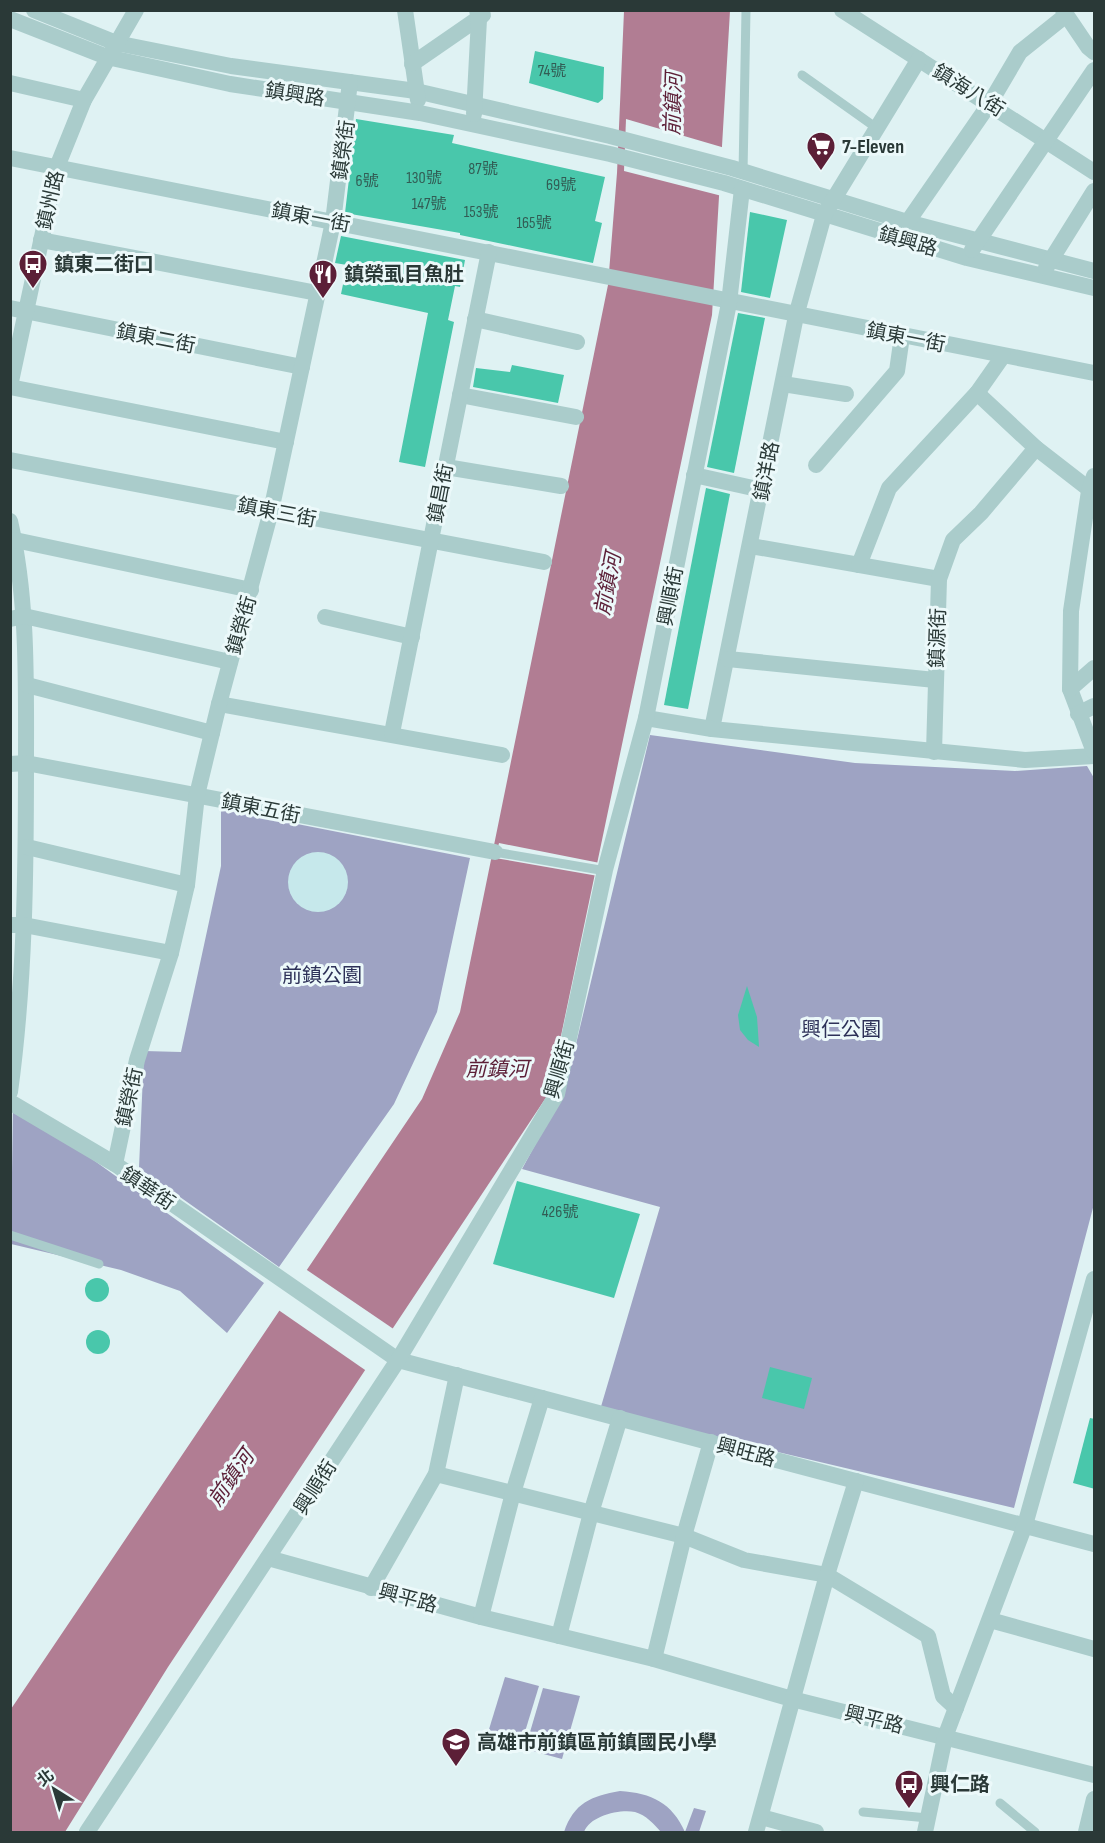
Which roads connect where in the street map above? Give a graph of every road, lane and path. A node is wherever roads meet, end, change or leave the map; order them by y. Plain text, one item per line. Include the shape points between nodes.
1 (34, 10) edge
2 (136, 10) edge
3 (405, 10) edge
4 (746, 10) edge
5 (842, 10) edge
6 (481, 13) edge
7 (1064, 13) edge
8 (10, 19) edge
9 (111, 50) junction
10 (1095, 52) edge
11 (920, 59) junction
12 (412, 64) junction
13 (1095, 70) edge
14 (802, 75) dead end
15 (350, 82) junction
16 (10, 83) edge
17 (416, 91) junction
18 (84, 100) junction
19 (350, 102) junction
20 (474, 103) junction
21 (990, 103) junction
22 (420, 113) junction
23 (474, 124) junction
24 (878, 129) junction
25 (1048, 141) junction
26 (10, 158) edge
27 (57, 167) junction
28 (1095, 172) edge
29 (732, 174) junction
30 (741, 189) junction
31 (1095, 190) edge
32 (832, 197) junction
33 (824, 214) junction
34 (333, 222) junction
35 (907, 222) junction
36 (896, 238) junction
37 (41, 240) junction
38 (978, 242) junction
39 (489, 252) junction
40 (967, 258) junction
41 (1051, 260) junction
42 (1095, 271) edge
43 (1041, 276) junction
44 (1095, 288) edge
45 (317, 293) junction
46 (723, 301) junction
47 (19, 310) edge
48 (796, 316) junction
49 (476, 319) junction
50 (902, 336) junction
51 (577, 342) dead end
52 (1003, 356) junction
53 (302, 367) junction
54 (1095, 374) edge
55 (783, 384) junction
56 (10, 386) edge
57 (977, 393) junction
58 (846, 394) dead end
59 (460, 395) junction
60 (576, 417) dead end
61 (286, 442) junction
62 (1036, 448) junction
63 (10, 460) edge
64 (816, 465) dead end
65 (446, 467) junction
66 (694, 475) junction
67 (561, 486) dead end
68 (1093, 487) edge
69 (762, 490) junction
70 (272, 511) junction
71 (10, 521) edge
72 (15, 540) junction
73 (431, 540) junction
74 (751, 546) junction
75 (544, 562) dead end
76 (858, 565) junction
77 (15, 574) edge
78 (939, 579) junction
79 (251, 590) junction
80 (325, 617) dead end
81 (17, 618) edge
82 (411, 637) junction
83 (728, 659) junction
84 (230, 662) junction
85 (1095, 668) edge
86 (935, 680) junction
87 (1070, 689) junction
88 (21, 696) edge
89 (219, 704) junction
90 (1095, 706) edge
91 (1078, 714) junction
92 (646, 718) junction
93 (712, 729) junction
94 (212, 733) junction
95 (392, 733) junction
96 (934, 752) junction
97 (1095, 754) edge
98 (501, 755) dead end
99 (18, 764) edge
100 (197, 795) junction
101 (27, 848) junction
102 (495, 852) joint
103 (602, 870) junction
104 (188, 885) junction
105 (17, 925) edge
106 (171, 953) junction
107 (16, 1010) edge
108 (10, 1092) edge
109 (10, 1102) edge
110 (115, 1164) junction
111 (10, 1235) edge
112 (99, 1264) dead end
113 (1095, 1279) edge
114 (398, 1360) junction
115 (457, 1375) junction
116 (542, 1398) junction
117 (620, 1418) junction
118 (711, 1442) junction
119 (436, 1474) junction
120 (856, 1481) junction
121 (513, 1493) junction
122 (591, 1513) junction
123 (1025, 1525) junction
124 (684, 1536) junction
125 (1095, 1544) edge
126 (268, 1558) junction
127 (827, 1575) junction
128 (371, 1588) junction
129 (481, 1617) junction
130 (990, 1620) junction
131 (559, 1636) junction
132 (1095, 1649) edge
133 (654, 1659) junction
134 (792, 1699) junction
135 (956, 1708) junction
136 (945, 1737) junction
137 (1095, 1775) edge
138 (1095, 1798) edge
139 (1000, 1803) dead end
140 (863, 1812) dead end
141 (758, 1825) edge
142 (926, 1825) edge
143 (87, 1833) edge
144 (816, 1833) edge
145 (1035, 1833) edge
146 (1086, 1833) edge

1 - 9 street, 鎮興路
2 - 9 street, 鎮州路
3 - 12 street
4 - 29 lane
5 - 11 street, 鎮海八街
6 - 12 street
6 - 20 street
7 - 10 street
7 - 21 street via 1020,52
8 - 9 street, 鎮興路
9 - 15 street, 鎮興路
9 - 18 street, 鎮州路
9 - 19 street, 鎮興路 via 230,84
11 - 21 street, 鎮海八街
11 - 24 street, 鎮洋路
12 - 17 street
13 - 25 street
14 - 24 lane
15 - 17 street, 鎮興路
15 - 19 street, 鎮榮街
16 - 18 street
17 - 20 street, 鎮興路
17 - 22 street
18 - 27 street, 鎮州路
19 - 22 street, 鎮興路
19 - 34 street, 鎮榮街
20 - 23 street
20 - 29 street, 鎮興路 via 621,139
21 - 25 street, 鎮海八街
21 - 35 street
22 - 23 street, 鎮興路
23 - 29 street, 鎮興路 via 620,157
24 - 32 street, 鎮洋路
25 - 28 street, 鎮海八街
25 - 38 street
26 - 27 street, 鎮東一街
27 - 34 street, 鎮東一街
27 - 37 street, 鎮州路
29 - 30 street, 鎮興路
29 - 32 street, 鎮興路
30 - 33 street, 鎮興路
30 - 46 street, 興順街
31 - 41 street
32 - 33 street, 鎮洋路
32 - 35 street, 鎮興路
33 - 36 street, 鎮興路
33 - 48 street, 鎮洋路
34 - 39 street, 鎮東一街
34 - 45 street, 鎮榮街
35 - 36 street
35 - 38 street, 鎮興路
36 - 40 street, 鎮興路
37 - 45 street
37 - 47 street, 鎮州路
38 - 40 street
38 - 41 street, 鎮興路
39 - 46 street, 鎮東一街
39 - 49 street, 鎮昌街
40 - 43 street, 鎮興路
41 - 42 street, 鎮興路
41 - 43 street
43 - 44 street, 鎮興路
45 - 53 street, 鎮榮街
46 - 48 street, 鎮東一街
46 - 66 street, 興順街
47 - 53 street, 鎮東二街
47 - 56 street, 鎮州路
48 - 50 street, 鎮東一街
48 - 55 street, 鎮洋路
49 - 51 street
49 - 59 street, 鎮昌街
50 - 52 street, 鎮東一街
50 - 64 street via 897,371
52 - 54 street, 鎮東一街
52 - 57 street
53 - 61 street, 鎮榮街
55 - 58 street
55 - 69 street, 鎮洋路
56 - 61 street
57 - 62 street
57 - 76 street via 889,488
59 - 60 street
59 - 65 street, 鎮昌街
61 - 70 street, 鎮榮街
62 - 68 street
62 - 78 street via 953,540
63 - 70 street, 鎮東三街
65 - 67 street
65 - 73 street, 鎮昌街
66 - 69 street
66 - 92 street, 興順街
68 - 87 street via 1071,611
69 - 74 street, 鎮洋路
70 - 73 street, 鎮東三街
70 - 79 street, 鎮榮街
71 - 72 street
72 - 77 street
72 - 79 street
73 - 75 street, 鎮東三街
73 - 82 street, 鎮昌街
74 - 76 street, 鎮源街
74 - 83 street, 鎮洋路
76 - 78 street, 鎮源街
77 - 81 street
78 - 86 street, 鎮源街
79 - 84 street, 鎮榮街
80 - 82 street
81 - 84 street
81 - 88 street
82 - 95 street, 鎮昌街
83 - 86 street, 鎮源街
83 - 93 street, 鎮洋路
84 - 89 street, 鎮榮街
85 - 87 street
86 - 96 street
87 - 91 street
88 - 94 street
88 - 99 street
89 - 94 street, 鎮榮街
89 - 95 street
90 - 91 street
91 - 97 street
92 - 93 street
92 - 103 street, 興順街
93 - 96 street
94 - 100 street, 鎮榮街
95 - 98 street
96 - 97 street via 1025,760
99 - 100 street, 鎮東五街
99 - 101 street
100 - 102 street, 鎮東五街
100 - 104 street, 鎮榮街
101 - 104 street
101 - 105 street
102 - 103 lane
103 - 114 street, 興順街 via 556,1094
104 - 106 street, 鎮榮街
105 - 106 street
105 - 107 street
106 - 110 street, 鎮榮街 via 137,1060
107 - 108 street
109 - 110 street, 鎮華街
110 - 114 street, 鎮華街
111 - 112 lane
113 - 123 street
114 - 115 street, 興旺路
114 - 126 street, 興順街
115 - 116 street, 興旺路
115 - 119 street
116 - 117 street, 興旺路
116 - 121 street
117 - 118 street, 興旺路
117 - 122 street
118 - 120 street, 興旺路
118 - 124 street
119 - 121 street
119 - 128 street
120 - 123 street, 興旺路
120 - 127 street
121 - 122 street
121 - 129 street
122 - 124 street
122 - 131 street
123 - 125 street, 興旺路
123 - 130 street
124 - 127 street via 744,1560
124 - 133 street
126 - 128 street, 興平路
126 - 143 street, 興順街
127 - 134 street
127 - 135 street via 928,1636 943,1696
128 - 129 street, 興平路
129 - 131 street, 興平路
130 - 132 street
130 - 135 street
131 - 133 street, 興平路
133 - 134 street, 興平路
134 - 136 street, 興平路
134 - 141 street
135 - 136 street
136 - 137 street, 興平路
136 - 142 street
138 - 146 street
139 - 145 lane
140 - 142 lane
141 - 144 street

